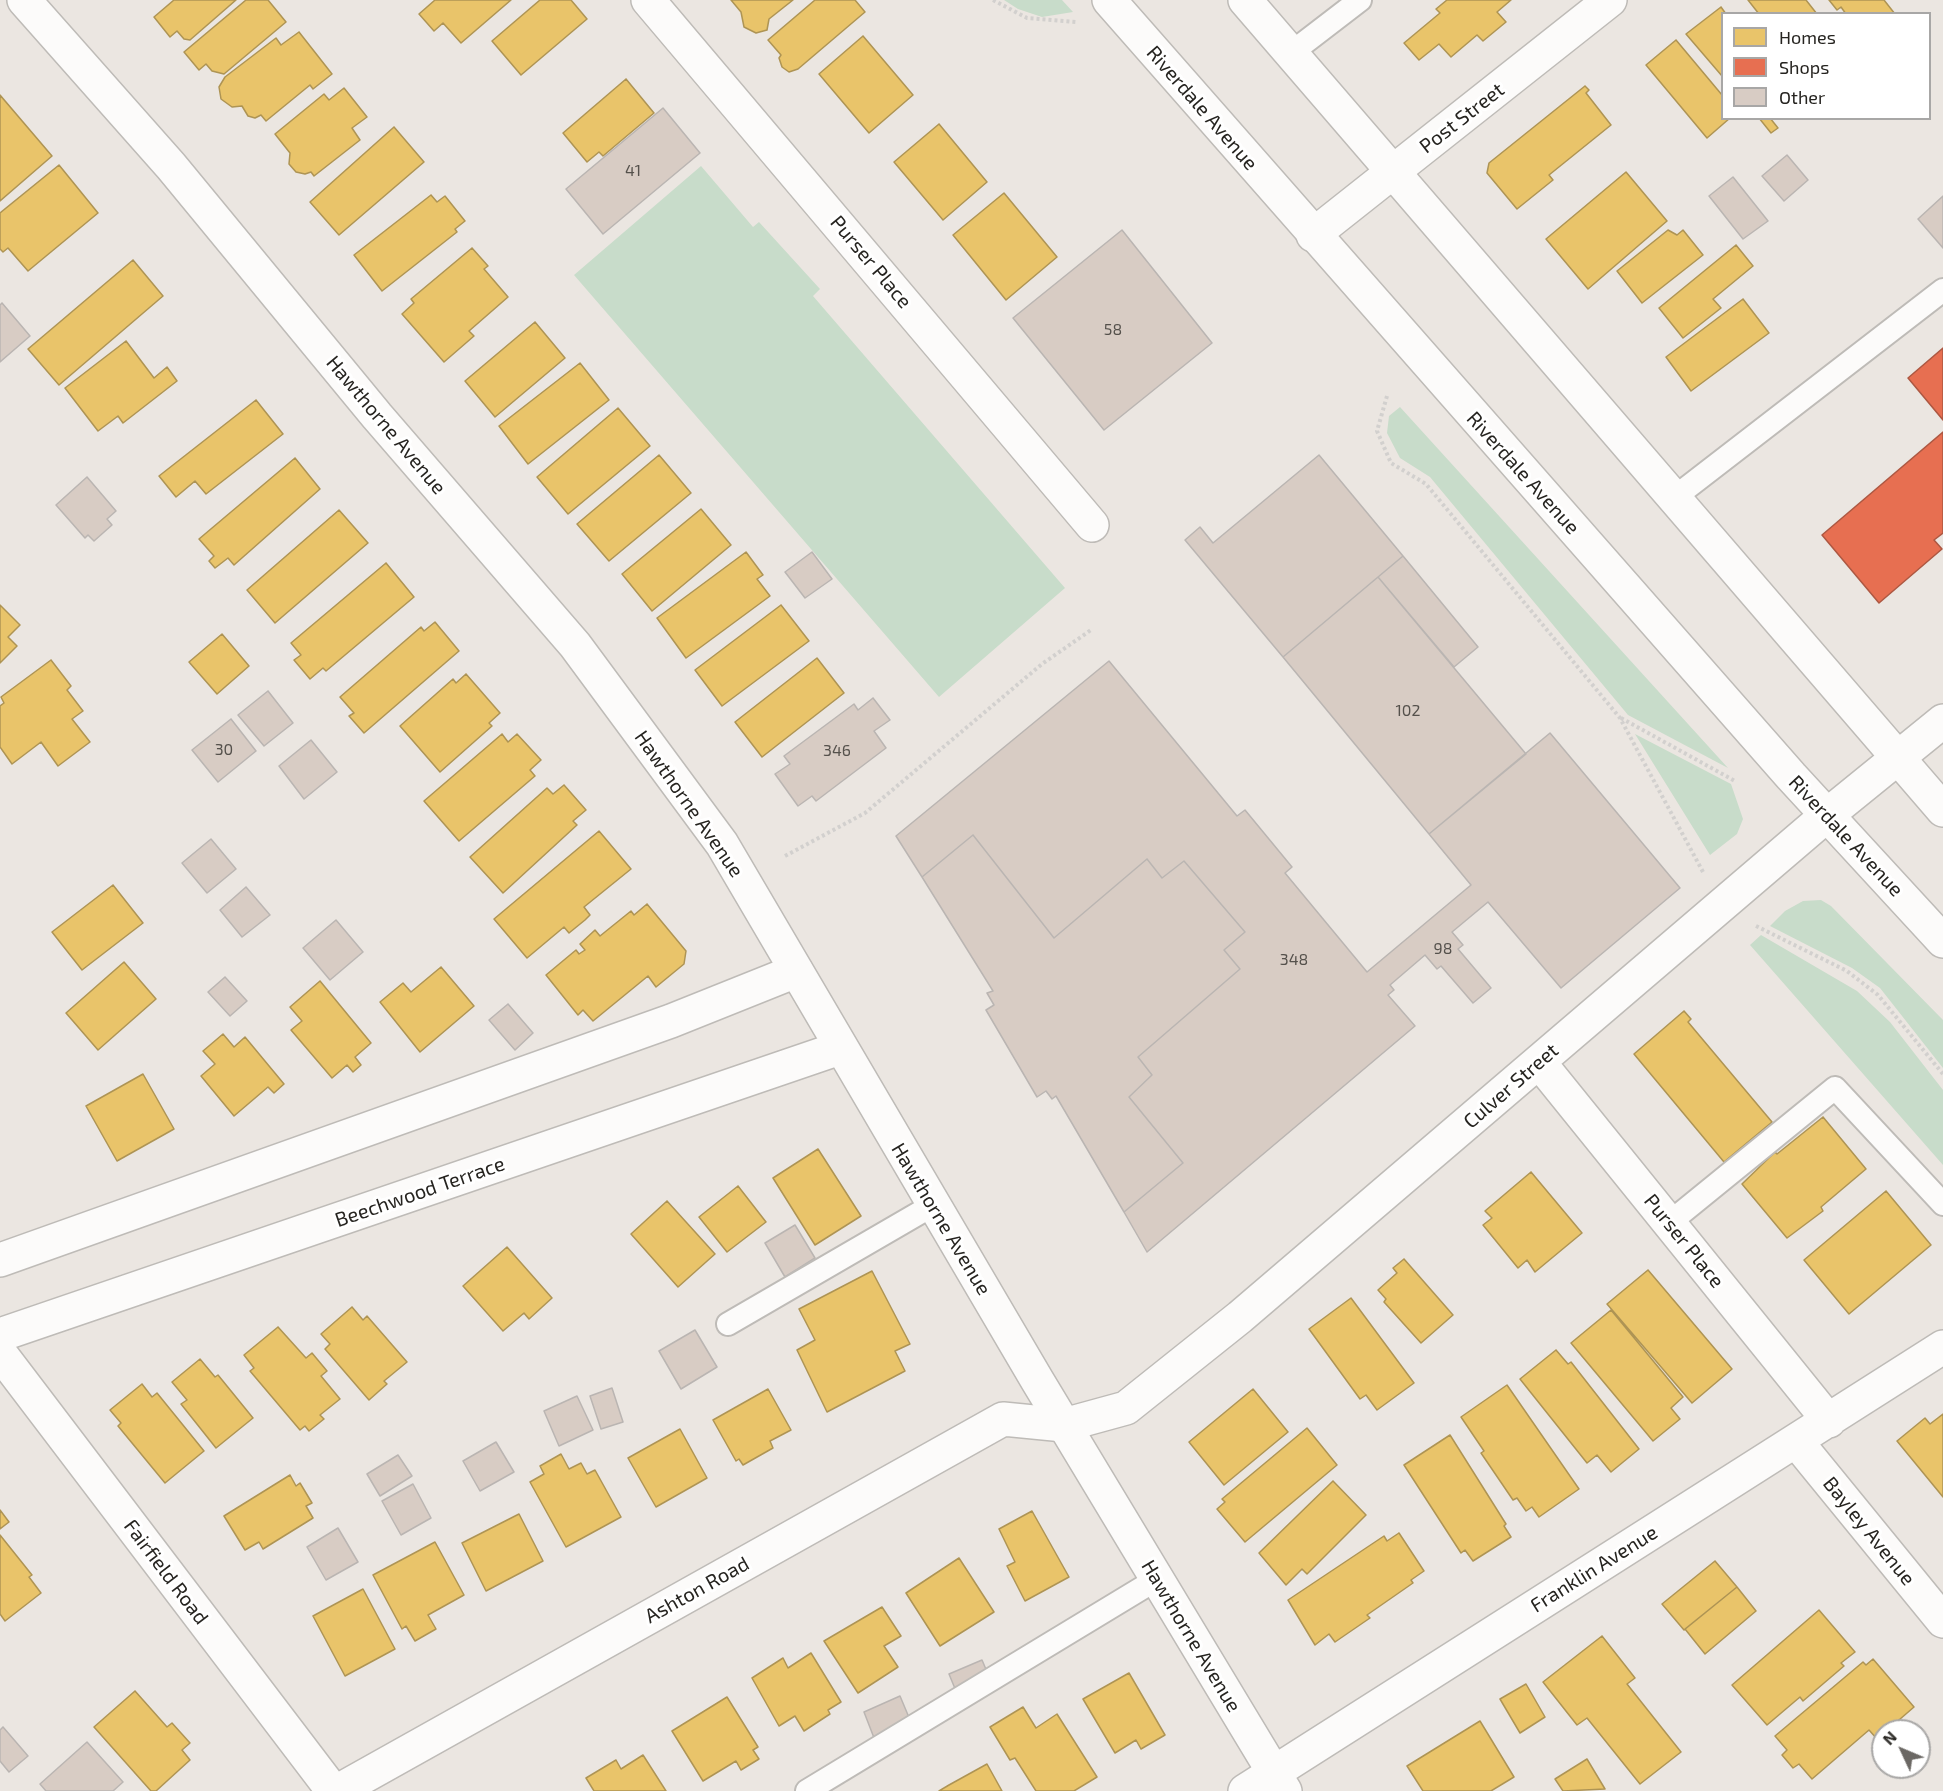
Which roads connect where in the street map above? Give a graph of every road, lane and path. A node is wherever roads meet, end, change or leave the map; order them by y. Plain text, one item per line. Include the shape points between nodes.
1 (24, 0) edge
2 (648, 0) edge
3 (993, 0) edge
4 (1108, 0) edge
5 (1245, 0) edge
6 (1360, 0) edge
7 (1610, 0) edge
8 (1076, 22) dead end
9 (1291, 53) junction
10 (1394, 171) junction
11 (1313, 235) junction
12 (1943, 290) edge
13 (1387, 396) dead end
14 (1675, 497) junction
15 (1092, 525) dead end
16 (1091, 630) dead end
17 (1620, 718) junction
18 (1943, 721) edge
19 (1898, 758) junction
20 (1735, 781) dead end
21 (1943, 810) edge
22 (1826, 816) junction
23 (785, 856) dead end
24 (1704, 872) dead end
25 (1756, 926) dead end
26 (1943, 941) edge
27 (796, 971) junction
28 (840, 1048) junction
29 (1539, 1062) junction
30 (1943, 1074) edge
31 (1943, 1204) edge
32 (933, 1205) junction
33 (1669, 1223) junction
34 (0, 1260) edge
35 (728, 1324) dead end
36 (0, 1335) edge
37 (1943, 1347) edge
38 (0, 1353) edge
39 (1828, 1421) junction
40 (1064, 1425) junction
41 (1796, 1441) junction
42 (1157, 1580) junction
43 (1943, 1621) edge
44 (1279, 1782) edge
45 (333, 1791) edge
46 (338, 1791) edge
47 (807, 1791) edge
48 (1245, 1791) edge

1 - 27 street, Hawthorne Avenue via 171,166 377,416 575,645 722,844
2 - 15 street, Purser Place
3 - 8 path via 1027,18
4 - 11 street, Riverdale Avenue
5 - 9 street
6 - 9 lane
7 - 10 street, Post Street
9 - 10 street
10 - 11 street, Post Street
10 - 14 street
11 - 22 street, Riverdale Avenue
12 - 14 lane
13 - 17 path via 1377,431 1391,463 1426,484
14 - 19 street
16 - 23 path via 1042,664 866,813
17 - 20 path
17 - 24 path
18 - 19 street, Culver Street
19 - 21 street
19 - 22 street, Culver Street
22 - 26 street, Riverdale Avenue
22 - 29 street, Culver Street
25 - 30 path via 1847,971 1878,995
27 - 28 street, Hawthorne Avenue
27 - 34 street via 671,1021
28 - 32 street, Hawthorne Avenue
28 - 36 street, Beechwood Terrace
29 - 33 street, Purser Place
29 - 40 street, Culver Street via 1240,1317 1126,1408
31 - 33 lane via 1835,1088
32 - 35 lane
32 - 40 street, Hawthorne Avenue
33 - 39 street, Purser Place
37 - 39 street, Franklin Avenue
38 - 45 street, Fairfield Road
39 - 41 street, Franklin Avenue
40 - 42 street, Hawthorne Avenue
40 - 46 street, Ashton Road via 1003,1419
41 - 43 street, Bayley Avenue
41 - 44 street, Franklin Avenue
42 - 44 street, Hawthorne Avenue
42 - 47 lane
44 - 48 street, Franklin Avenue

